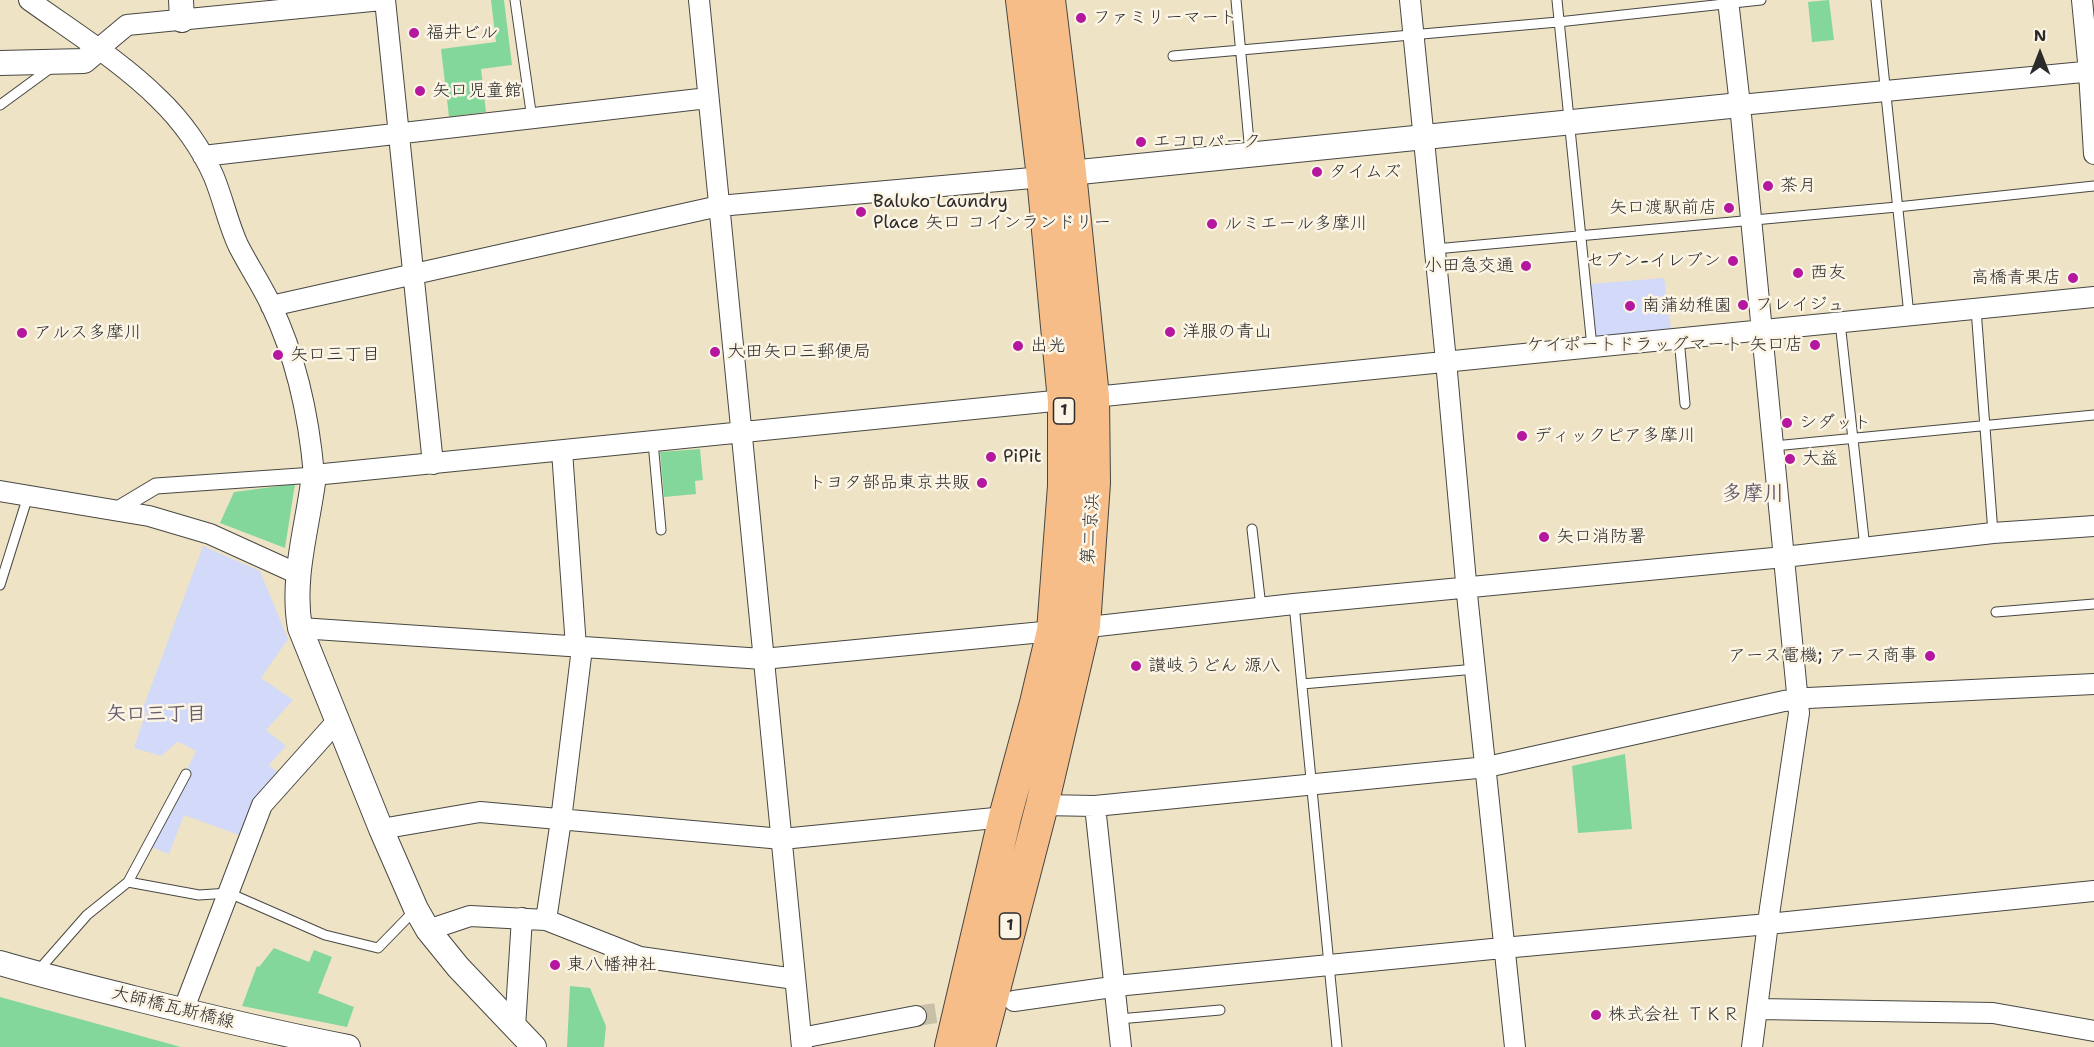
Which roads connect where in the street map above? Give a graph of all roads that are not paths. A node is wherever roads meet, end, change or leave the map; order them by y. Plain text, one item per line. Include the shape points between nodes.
1 (29, 0) edge
2 (384, 0) edge
3 (515, 0) edge
4 (699, 0) edge
5 (1022, 0) edge
6 (1049, 0) edge
7 (1236, 0) edge
8 (1410, 0) edge
9 (1557, 0) edge
10 (1761, 0) edge
11 (1876, 0) edge
12 (2082, 0) edge
13 (1728, 2) edge
14 (182, 10) edge
15 (1558, 22) junction
16 (1414, 34) junction
17 (98, 50) junction
18 (1241, 50) junction
19 (1173, 56) dead end
20 (58, 62) junction
21 (0, 63) edge
22 (2092, 71) edge
23 (1886, 90) junction
24 (708, 99) junction
25 (0, 105) edge
26 (1740, 105) junction
27 (532, 119) junction
28 (1569, 122) junction
29 (398, 134) junction
30 (1424, 137) junction
31 (2094, 154) edge
32 (1250, 155) junction
33 (203, 156) junction
34 (1057, 175) junction
35 (2094, 186) edge
36 (719, 206) junction
37 (1898, 207) junction
38 (1751, 220) junction
39 (1582, 236) junction
40 (1435, 249) junction
41 (413, 274) junction
42 (2094, 297) edge
43 (271, 306) junction
44 (1976, 309) junction
45 (1909, 315) junction
46 (1840, 322) junction
47 (1761, 330) junction
48 (1680, 338) junction
49 (1592, 347) junction
50 (1446, 361) junction
51 (1079, 399) junction
52 (1685, 404) dead end
53 (2094, 415) edge
54 (1985, 426) junction
55 (742, 433) junction
56 (1852, 439) junction
57 (653, 442) junction
58 (1774, 446) junction
59 (562, 451) junction
60 (432, 464) junction
61 (314, 475) junction
62 (0, 491) edge
63 (28, 496) junction
64 (116, 510) junction
65 (2094, 526) edge
66 (1252, 529) dead end
67 (661, 530) dead end
68 (1993, 533) junction
69 (1865, 548) junction
70 (1784, 557) junction
71 (298, 574) junction
72 (0, 585) edge
73 (1467, 588) junction
74 (1294, 604) junction
75 (2094, 604) edge
76 (1260, 607) junction
77 (1996, 612) dead end
78 (1084, 626) junction
79 (300, 628) junction
80 (1053, 631) junction
81 (579, 648) junction
82 (763, 659) junction
83 (1476, 669) junction
84 (1302, 684) junction
85 (2094, 684) edge
86 (1797, 700) junction
87 (338, 720) junction
88 (1487, 767) junction
89 (186, 774) dead end
90 (1311, 785) junction
91 (1042, 805) junction
92 (1095, 806) junction
93 (1005, 817) junction
94 (561, 820) junction
95 (381, 829) junction
96 (782, 839) junction
97 (128, 882) junction
98 (2094, 891) edge
99 (229, 893) junction
100 (416, 909) junction
101 (522, 918) junction
102 (546, 920) junction
103 (1768, 924) junction
104 (428, 930) junction
105 (1505, 948) junction
106 (0, 963) edge
107 (1331, 966) junction
108 (36, 974) junction
109 (795, 979) junction
110 (1116, 986) junction
111 (1014, 1001) dead end
112 (1758, 1009) junction
113 (1220, 1010) dead end
114 (183, 1011) junction
115 (916, 1016) tunnel mouth
116 (1119, 1019) junction
117 (516, 1027) junction
118 (2094, 1031) edge
119 (801, 1042) edge
120 (348, 1047) edge
121 (534, 1047) edge
122 (951, 1047) edge
123 (979, 1047) edge
124 (1121, 1047) edge
125 (1337, 1047) edge
126 (1515, 1047) edge
127 (1752, 1047) edge

1 - 17 street
2 - 14 street
2 - 29 street
3 - 27 lane
4 - 24 street
5 - 34 highway, 第二京浜 / 1
6 - 34 highway, 第二京浜 / 1
7 - 18 lane
8 - 16 street
9 - 15 lane
10 - 13 lane
11 - 23 lane
12 - 22 street
13 - 15 lane
13 - 26 street
14 - 17 street via 127,25
15 - 16 lane
15 - 28 lane
16 - 18 lane
16 - 30 street
17 - 20 street via 84,61
17 - 33 street via 160,100
18 - 19 lane
18 - 32 lane
20 - 21 street
20 - 25 lane
22 - 23 street
22 - 31 street
23 - 26 street
23 - 37 lane
24 - 27 street
24 - 36 street
26 - 28 street
26 - 38 street
27 - 29 street
28 - 30 street
28 - 39 lane
29 - 33 street
29 - 41 street
30 - 32 street
30 - 40 street
32 - 34 street
33 - 43 street via 238,244
34 - 36 street
34 - 51 highway, 第二京浜 / 1
35 - 37 lane
36 - 41 street
36 - 55 street
37 - 38 lane
37 - 45 lane
38 - 39 lane
38 - 47 street
39 - 40 lane
39 - 49 lane
40 - 50 street
41 - 43 street
41 - 60 street
42 - 44 street
43 - 61 street via 304,406
44 - 45 street
44 - 54 lane
45 - 46 street
46 - 47 street
46 - 56 lane
47 - 48 street
47 - 58 street
48 - 49 street
48 - 52 lane
49 - 50 street
50 - 51 street
50 - 73 street
51 - 55 street
51 - 78 highway, 第二京浜 / 1 via 1094,483
51 - 80 highway, 第二京浜 / 1 via 1065,486
53 - 54 lane
54 - 56 lane
54 - 68 lane
55 - 57 street
55 - 82 street
56 - 58 lane
56 - 69 lane
57 - 59 street
57 - 67 lane
58 - 70 street
59 - 60 street
59 - 81 street
60 - 61 street
61 - 64 street via 156,486
61 - 71 street
62 - 63 street
63 - 64 street
63 - 72 lane
64 - 71 street via 210,534
65 - 68 street
66 - 76 lane
68 - 69 street
69 - 70 street
70 - 73 street
70 - 86 street
71 - 79 street
73 - 74 street
73 - 83 street
74 - 76 street
74 - 84 lane
75 - 77 lane
76 - 78 street
78 - 80 street
78 - 91 highway, 第二京浜 / 1
79 - 81 street
79 - 87 street
80 - 82 street
80 - 93 highway, 第二京浜 / 1
81 - 82 street
81 - 94 street
82 - 96 street
83 - 84 lane
83 - 88 street
84 - 90 lane
85 - 86 street
86 - 88 street
86 - 103 street via 1799,713
87 - 95 street
87 - 99 street via 262,805
88 - 90 street
88 - 105 street via 1503,873
89 - 97 lane
90 - 92 street
90 - 107 lane
91 - 92 street
91 - 123 highway, 第二京浜 / 1
92 - 110 street
93 - 96 street
93 - 122 highway, 第二京浜 / 1
94 - 95 street via 480,812
94 - 96 street
94 - 102 street
95 - 100 street
96 - 109 street
97 - 99 lane via 199,895
97 - 108 lane via 87,915
98 - 103 street
99 - 100 lane via 325,935 378,948
99 - 114 street
100 - 104 street
101 - 102 street
101 - 104 street via 470,916
101 - 117 street
102 - 109 street via 640,957
103 - 105 street
103 - 112 street
104 - 117 street
105 - 107 street
105 - 126 street
106 - 108 street, 大師橋瓦斯橋線
107 - 110 street
107 - 125 lane
108 - 114 street, 大師橋瓦斯橋線
109 - 119 street
110 - 111 street
110 - 116 street
112 - 118 street via 1993,1013
112 - 127 street
113 - 116 lane
114 - 120 street, 大師橋瓦斯橋線
115 - 119 street
116 - 124 street
117 - 121 street

